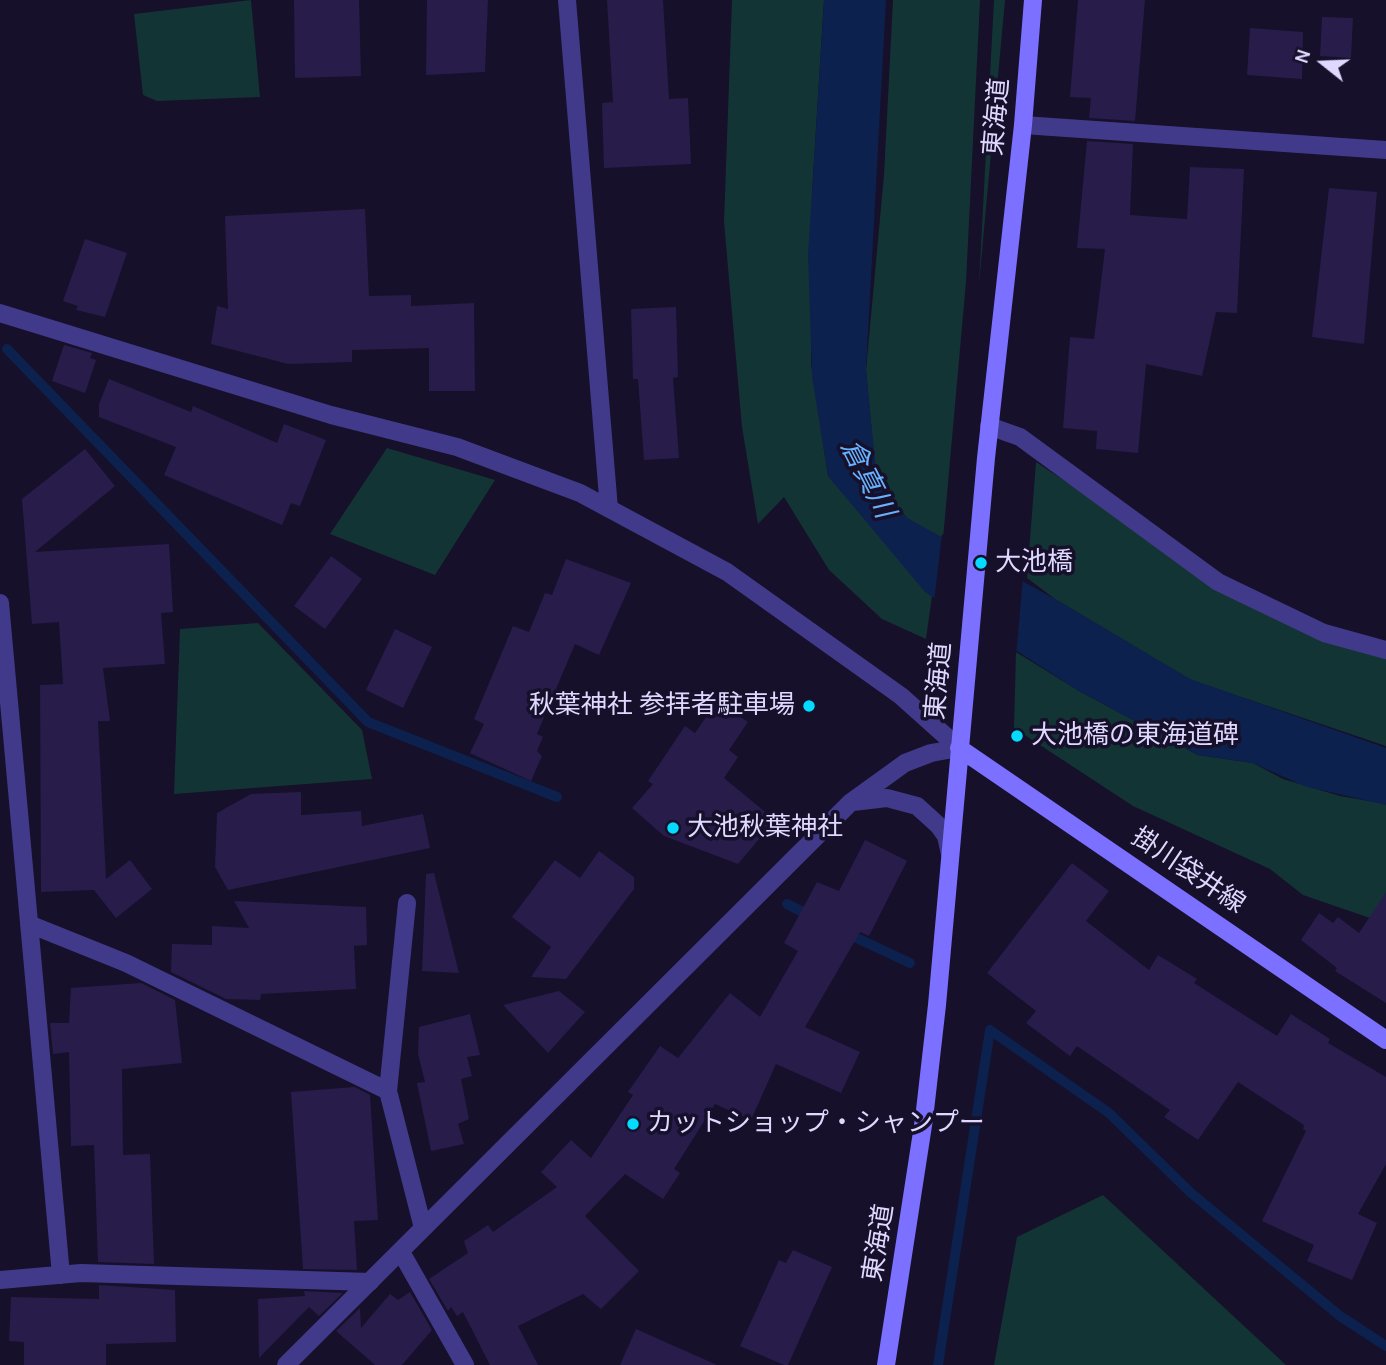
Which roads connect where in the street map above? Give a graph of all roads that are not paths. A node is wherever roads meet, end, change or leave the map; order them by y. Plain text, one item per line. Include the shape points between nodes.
1 (567, 0) edge
2 (1032, 0) edge
3 (1023, 125) junction
4 (1386, 150) edge
5 (0, 313) edge
6 (989, 426) junction
7 (609, 509) junction
8 (0, 603) edge
9 (1386, 650) edge
10 (959, 748) junction
11 (851, 802) junction
12 (951, 861) junction
13 (407, 903) dead end
14 (29, 924) junction
15 (1386, 1040) edge
16 (388, 1091) junction
17 (423, 1228) junction
18 (401, 1252) junction
19 (61, 1275) junction
20 (0, 1280) edge
21 (370, 1282) junction
22 (286, 1365) edge
23 (465, 1365) edge
24 (887, 1365) edge

1 - 7 street
2 - 3 main road, 東海道
3 - 4 street
3 - 6 main road, 東海道
5 - 7 street via 331,415 457,447 580,493
6 - 9 street via 1020,437 1218,582 1324,633
6 - 10 main road, 東海道
7 - 10 street via 727,572 767,599 901,696
8 - 14 street
10 - 11 street via 905,763
10 - 12 main road, 東海道
10 - 15 main road, 掛川袋井線
11 - 12 street via 887,798 917,806 946,836
11 - 17 street
12 - 24 main road, 東海道 via 924,1119
13 - 16 street
14 - 16 street via 125,963
14 - 19 street
16 - 17 street
17 - 18 street
18 - 21 street
18 - 23 street
19 - 20 street
19 - 21 street
21 - 22 street

